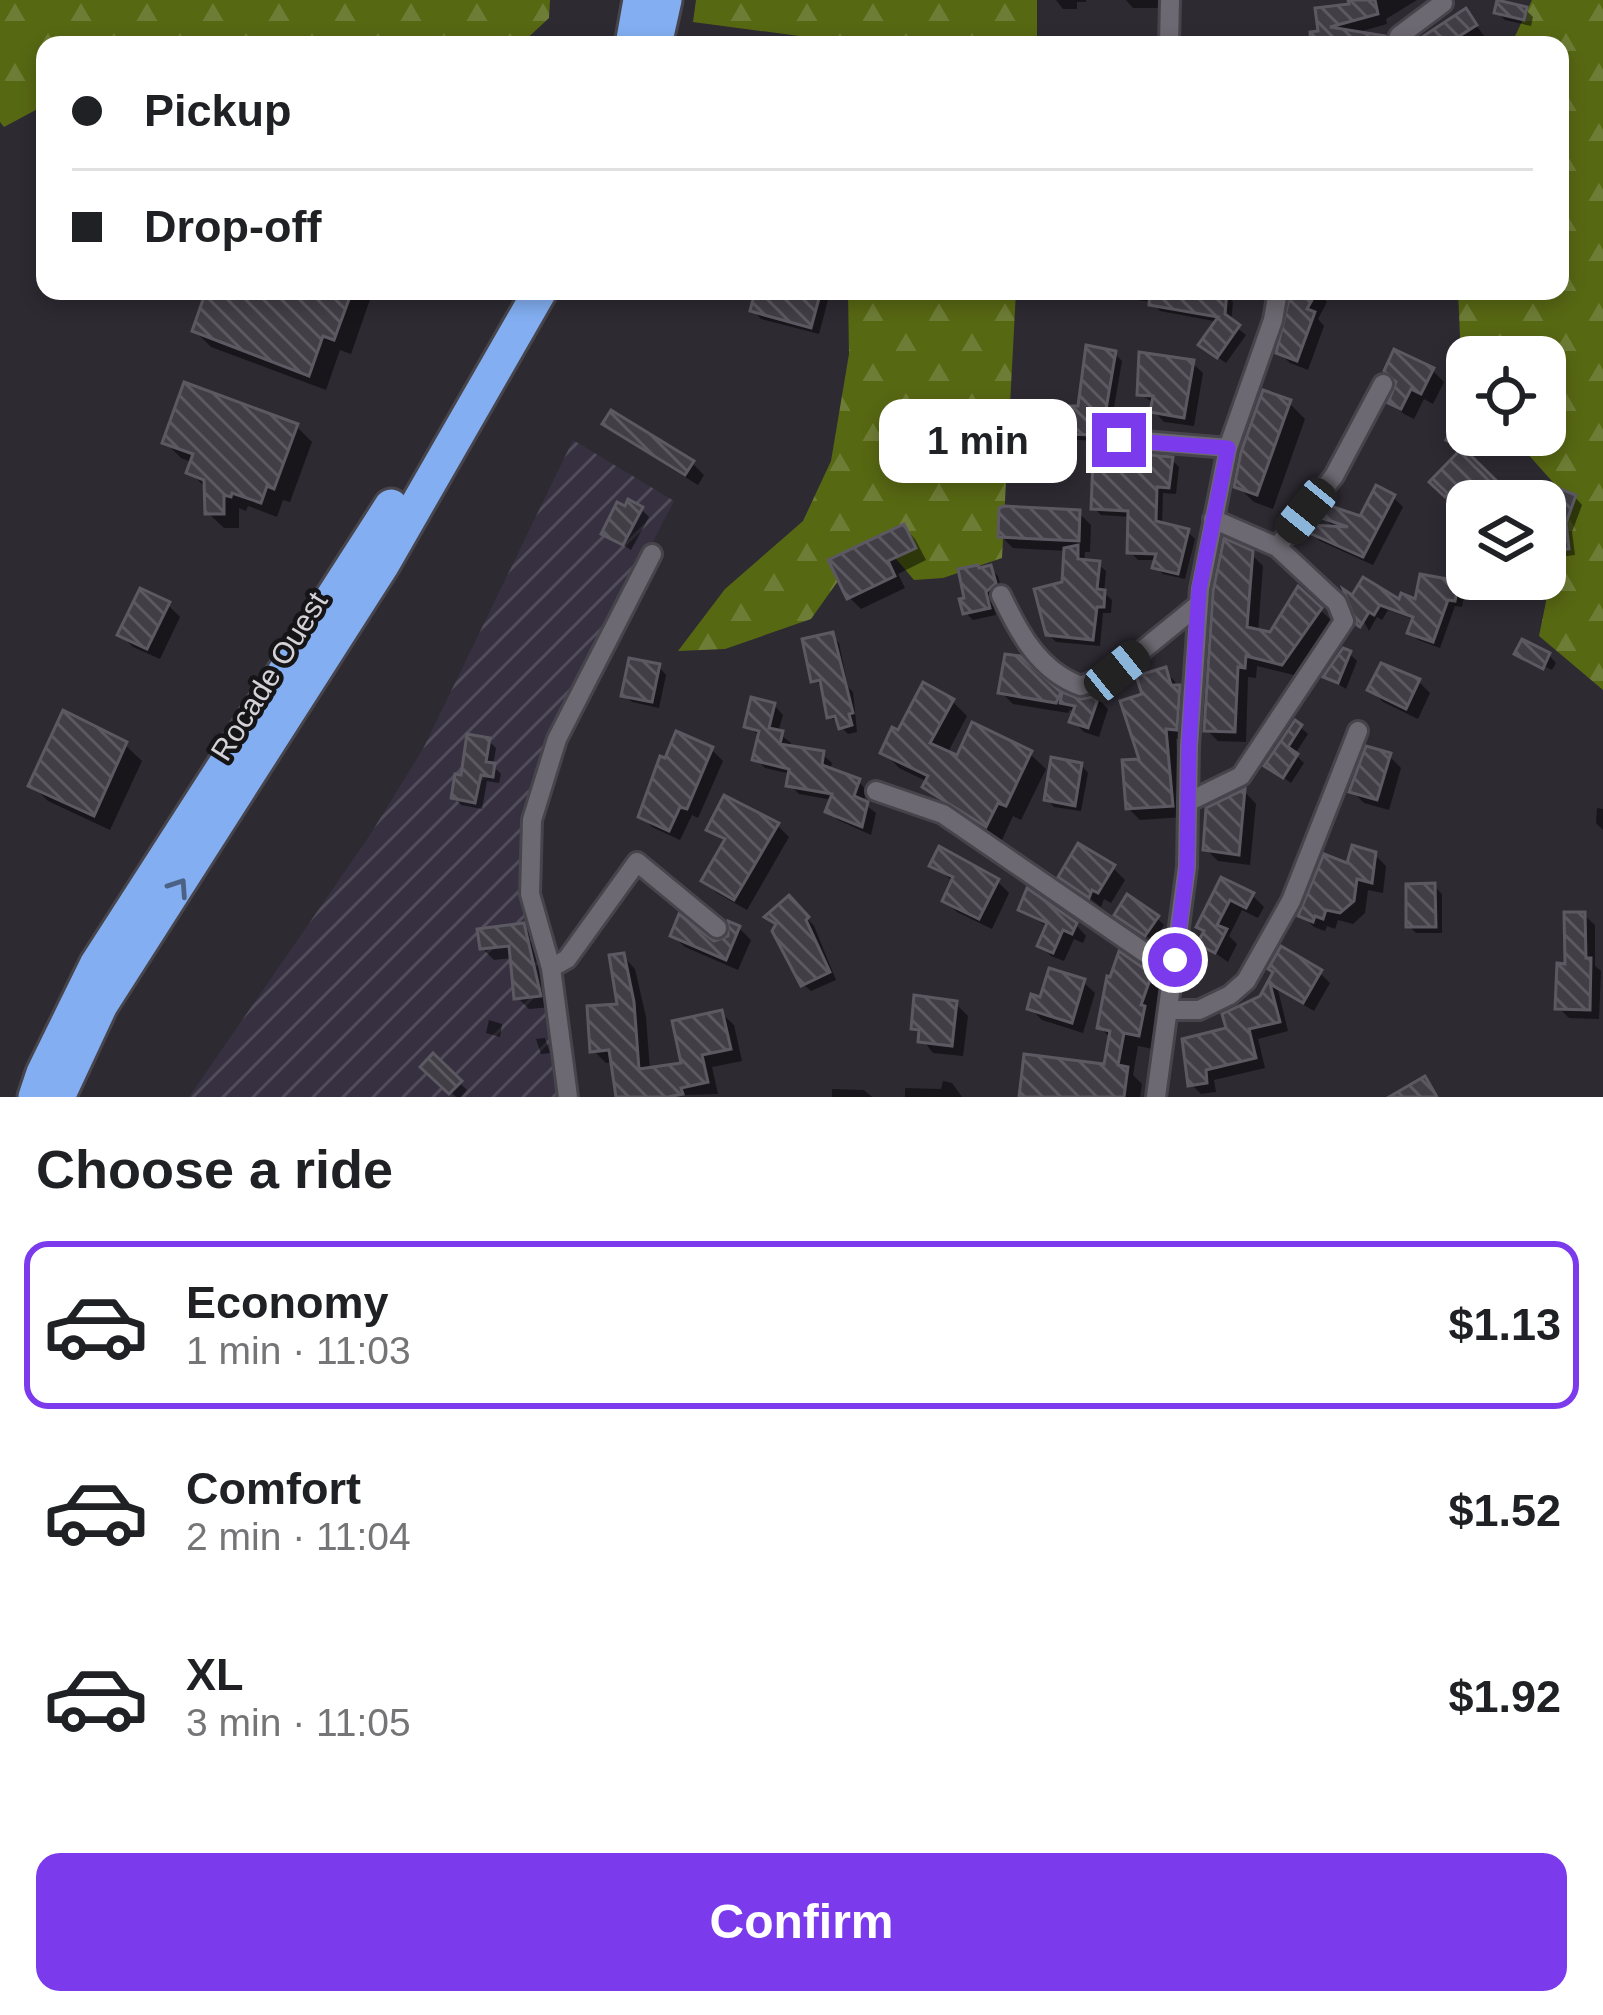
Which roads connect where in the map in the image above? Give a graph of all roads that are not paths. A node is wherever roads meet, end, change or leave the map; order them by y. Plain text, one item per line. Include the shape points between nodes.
1 (640, 0) edge
2 (665, 0) edge
3 (1170, 0) edge
4 (1443, 3) edge
5 (634, 36) edge
6 (657, 36) edge
7 (1169, 36) edge
8 (1399, 36) edge
9 (510, 300) edge
10 (536, 300) edge
11 (1276, 300) edge
12 (1382, 383) dead end
13 (1119, 440) dead end
14 (1228, 448) junction
15 (1214, 519) junction
16 (1277, 547) junction
17 (652, 554) dead end
18 (1001, 595) dead end
19 (1198, 605) junction
20 (1358, 731) dead end
21 (876, 791) dead end
22 (1188, 802) junction
23 (717, 928) dead end
24 (551, 968) junction
25 (1173, 972) junction
26 (1168, 1010) junction
27 (35, 1097) edge
28 (58, 1097) edge
29 (568, 1097) edge
30 (1156, 1097) edge

1 - 5 highway
2 - 6 highway
3 - 7 street
4 - 8 street
9 - 27 highway via 358,560 96,965
28 -> 10 highway, Rocade Ouest via 101,1005 383,564
11 - 14 street
12 - 16 street via 1334,476
13 - 14 street
14 - 15 street
15 - 16 street
15 - 19 street
16 - 22 street via 1337,603 1344,622 1241,776
17 - 24 street via 557,739 532,820 530,894
18 - 19 street via 1021,638 1059,679 1081,686 1117,671
19 - 22 street
20 - 26 street via 1291,901 1246,981 1199,1010
21 - 25 street via 943,814
22 - 25 street
23 - 24 street via 637,862 567,959
24 - 29 street
25 - 26 street
26 - 30 street

